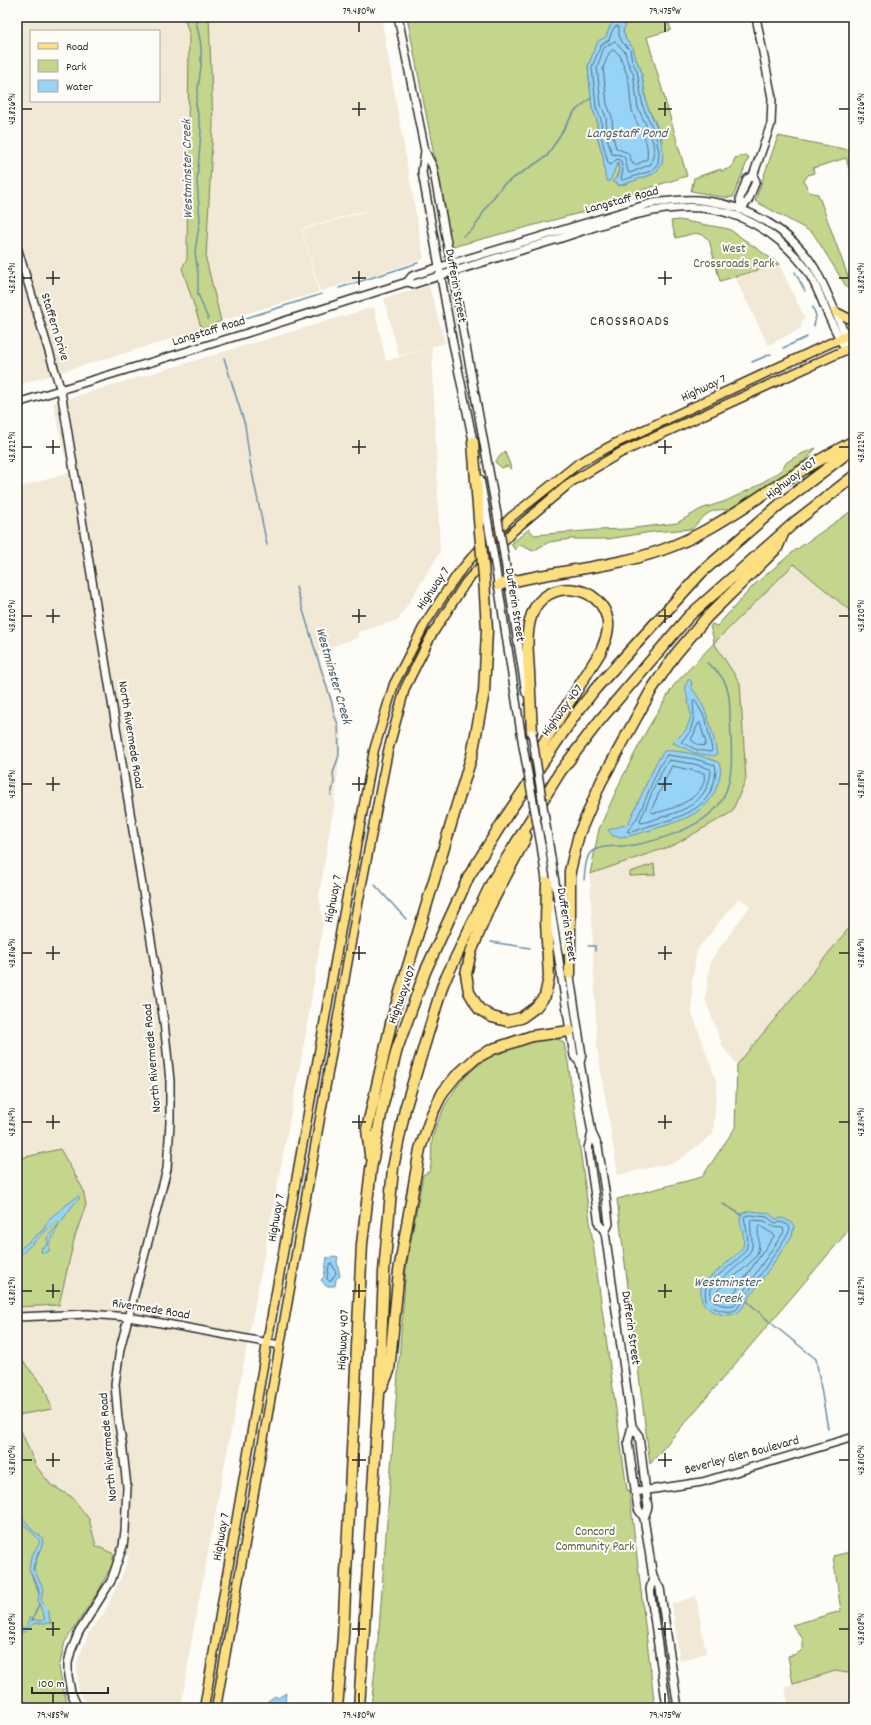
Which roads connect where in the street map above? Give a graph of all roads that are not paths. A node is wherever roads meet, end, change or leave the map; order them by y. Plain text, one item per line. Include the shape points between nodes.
1 (398, 17) edge
2 (756, 17) edge
3 (425, 151) junction
4 (739, 213) junction
5 (17, 247) edge
6 (440, 267) junction
7 (452, 268) junction
8 (441, 275) junction
9 (407, 282) junction
10 (836, 312) junction
11 (854, 322) edge
12 (854, 332) edge
13 (842, 337) junction
14 (850, 348) edge
15 (61, 391) junction
16 (17, 404) edge
17 (854, 440) edge
18 (473, 442) junction
19 (854, 448) edge
20 (854, 476) edge
21 (785, 531) junction
22 (509, 582) junction
23 (499, 585) junction
24 (532, 733) junction
25 (520, 794) junction
26 (529, 820) junction
27 (547, 882) junction
28 (570, 974) junction
29 (570, 1031) junction
30 (580, 1063) junction
31 (371, 1169) junction
32 (17, 1317) edge
33 (129, 1317) junction
34 (267, 1343) junction
35 (280, 1345) junction
36 (379, 1394) junction
37 (632, 1426) junction
38 (854, 1437) edge
39 (646, 1490) junction
40 (635, 1492) junction
41 (644, 1518) junction
42 (653, 1577) junction
43 (78, 1708) edge
44 (204, 1708) edge
45 (216, 1708) edge
46 (337, 1708) edge
47 (359, 1708) edge
48 (668, 1708) edge
49 (678, 1708) edge

1 - 3 main road, Dufferin Street
2 - 4 main road via 772,98 771,124 753,176 747,179 740,198
3 - 6 main road, Dufferin Street via 422,172
3 - 7 main road, Dufferin Street via 433,167
4 - 7 main road, Langstaff Road via 702,208 673,208 650,212
4 - 10 main road, Langstaff Road via 762,218 793,242 814,266
4 - 13 main road, Langstaff Road via 780,241 799,259
5 - 15 main road, Staffern Drive
6 - 7 main road, Langstaff Road
6 - 8 main road, Dufferin Street
6 - 9 main road, Langstaff Road via 412,276
7 - 8 main road, Langstaff Road
7 - 22 main road, Dufferin Street, bridge
8 - 9 main road, Langstaff Road via 414,284
8 - 18 main road, Dufferin Street
9 - 15 main road, Langstaff Road
10 - 11 main road
10 - 13 main road, Langstaff Road
12 - 13 main road, Highway 7
13 - 14 main road, Langstaff Road
13 - 34 main road, Highway 7 via 620,441 579,463 504,523 457,575 426,622 394,684 374,750
14 - 35 main road, Highway 7 via 620,452 571,482 512,531 450,605 431,636 405,688 388,751 356,914
15 - 16 main road, Langstaff Road
15 - 33 main road, North Rivermede Road via 159,990 170,1081 167,1169
17 - 22 highway via 802,470 720,524 662,550 619,562
18 - 23 main road, Dufferin Street, bridge
18 - 31 highway, bridge via 488,630 484,692 472,755 392,1018 368,1129
19 - 25 highway, Highway 407 via 779,505 702,572 596,688
20 - 21 highway
21 - 26 highway via 689,616 600,720 560,772
21 - 28 highway via 777,548 707,617 675,655 652,688 601,782 579,834 570,871
22 - 23 highway
22 - 24 main road, Dufferin Street
23 - 27 main road, Dufferin Street, bridge
24 - 25 highway via 527,647 532,613 541,599 554,591 568,589 585,592 602,605 608,621 607,636 601,651 543,744
24 - 28 main road, Dufferin Street, bridge
25 - 31 highway, Highway 407 via 469,876 425,972 397,1049 383,1104
26 - 27 highway via 524,841 476,939 466,974 468,992 479,1009 492,1017 507,1021 520,1018 536,1007 545,996 549,977
26 - 36 highway via 492,882 443,984 405,1109 392,1176 384,1272
27 - 29 main road, Dufferin Street
28 - 30 main road, Dufferin Street via 582,1055
29 - 30 main road, Dufferin Street via 574,1056
29 - 36 highway via 532,1036 493,1048 476,1058 456,1076 435,1108 420,1149 399,1271 389,1371
30 - 37 main road, Dufferin Street via 592,1133 588,1148 599,1224 605,1232
31 - 46 highway, Highway 407 via 362,1244 343,1636
32 - 33 main road, Rivermede Road via 88,1314
33 - 34 main road, Rivermede Road
33 - 43 main road, North Rivermede Road via 120,1349 115,1384 127,1487 123,1548 111,1581 79,1632 71,1651 68,1676
34 - 35 main road, Rivermede Road
34 - 44 main road, Highway 7
35 - 45 main road, Highway 7
36 - 47 highway
37 - 39 main road, Dufferin Street via 639,1436
37 - 40 main road, Dufferin Street via 628,1442
38 - 39 main road, Beverley Glen Boulevard via 702,1482
39 - 40 main road, Beverley Glen Boulevard
39 - 41 main road, Dufferin Street via 648,1507
40 - 41 main road, Dufferin Street via 638,1509
41 - 42 main road, Dufferin Street
42 - 48 main road, Dufferin Street via 650,1590
42 - 49 main road, Dufferin Street via 660,1588

